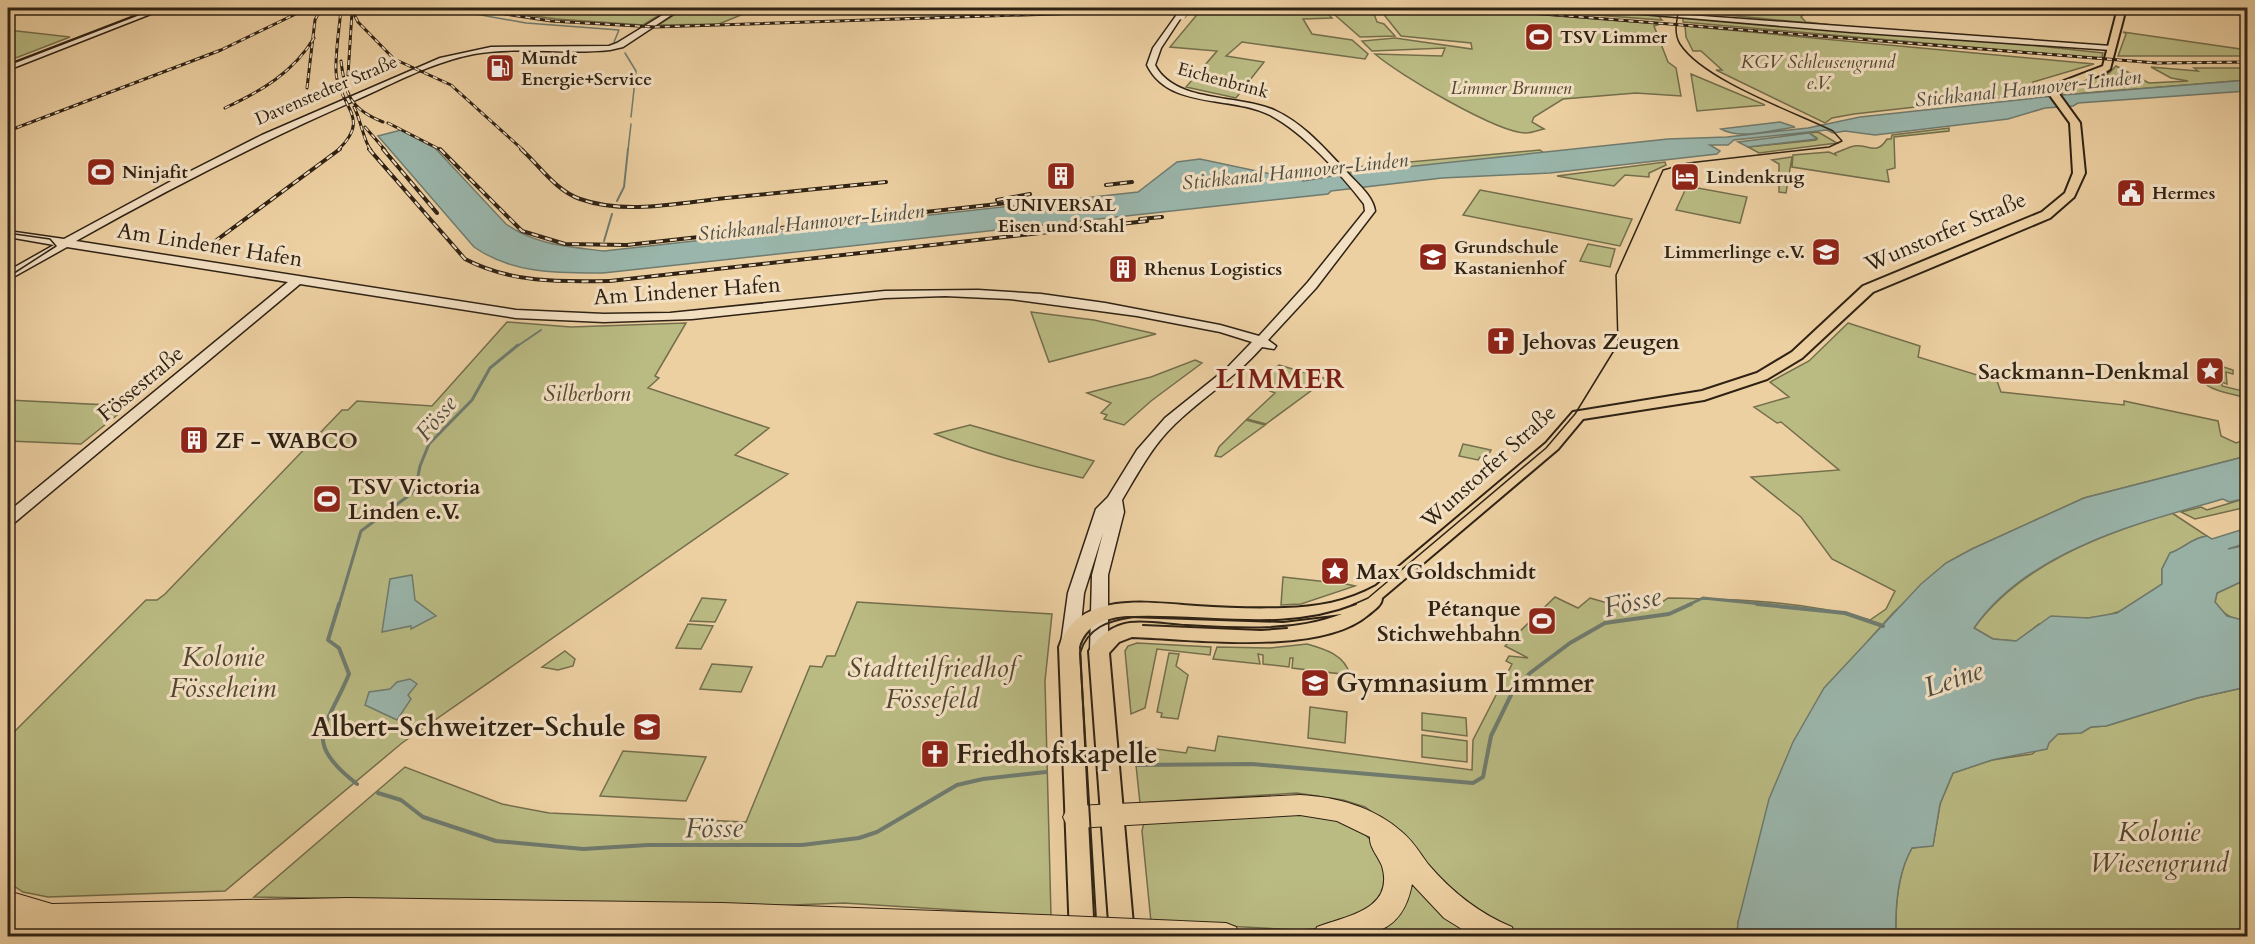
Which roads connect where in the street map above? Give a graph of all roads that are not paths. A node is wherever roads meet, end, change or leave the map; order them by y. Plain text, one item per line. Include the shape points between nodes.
1 (160, 8) edge
2 (678, 8) edge
3 (1596, 8) edge
4 (2122, 8) edge
5 (1184, 11) edge
6 (1668, 11) edge
7 (2111, 49) junction
8 (8, 68) edge
9 (8, 234) edge
10 (65, 242) junction
11 (8, 276) edge
12 (298, 279) junction
13 (324, 284) junction
14 (276, 298) junction
15 (1261, 344) junction
16 (1114, 500) junction
17 (8, 520) edge
18 (1380, 592) junction
19 (1097, 616) junction
20 (1069, 647) junction
21 (1099, 651) junction
22 (1114, 815) junction
23 (1076, 817) junction
24 (1379, 831) junction
25 (8, 903) edge
26 (8, 920) edge
27 (264, 921) junction
28 (718, 925) junction
29 (58, 931) edge
30 (788, 936) edge
31 (1082, 936) edge
32 (1122, 936) edge
33 (1226, 936) edge
34 (1327, 936) edge
35 (1502, 936) edge

1 - 8 street
2 - 10 street, Davenstedter Straße via 610,48 502,48 438,62 254,141
3 - 6 street
4 - 7 main road
5 - 15 street, Eichenbrink via 1153,58 1151,65 1156,77 1183,91 1277,114 1296,128 1370,204 1370,211
6 - 7 street
7 - 18 main road, Wunstorfer Straße via 2104,70 2052,89 2076,130 2078,177 2065,201 2020,228 1868,289 1797,355 1762,376 1704,395 1578,415 1552,446
9 - 10 street, Am Lindener Hafen
10 - 11 street, Davenstedter Straße
10 - 12 street, Am Lindener Hafen
12 - 13 street, Am Lindener Hafen
12 - 14 street, Fössestraße
13 - 14 street
13 - 15 street, Am Lindener Hafen via 496,311 585,318 682,316 861,296 956,292 1047,297 1170,319
14 - 17 street, Fössestraße
15 - 16 street, Eichenbrink via 1170,421 1142,453
16 - 19 street via 1116,512 1100,575
16 - 20 street, Eichenbrink via 1104,510 1082,569
18 - 19 main road, Wunstorfer Straße via 1339,607 1300,614 1128,609
18 - 21 main road, Wunstorfer Straße via 1371,604 1347,619 1310,630 1252,635 1130,630 1112,637
19 - 20 main road via 1074,633
19 - 21 street
20 - 23 main road
21 - 22 main road
22 - 23 highway
22 - 24 highway via 1322,806 1354,816
22 - 32 main road
23 - 31 main road
24 - 34 highway via 1396,868 1398,882 1390,905 1375,921
24 - 35 highway via 1392,839 1447,904 1465,918
25 - 29 highway
26 - 29 highway
27 - 28 highway
27 - 29 highway via 166,934
27 - 29 highway via 185,912
28 - 30 highway
28 - 33 highway, bridge via 1042,928

